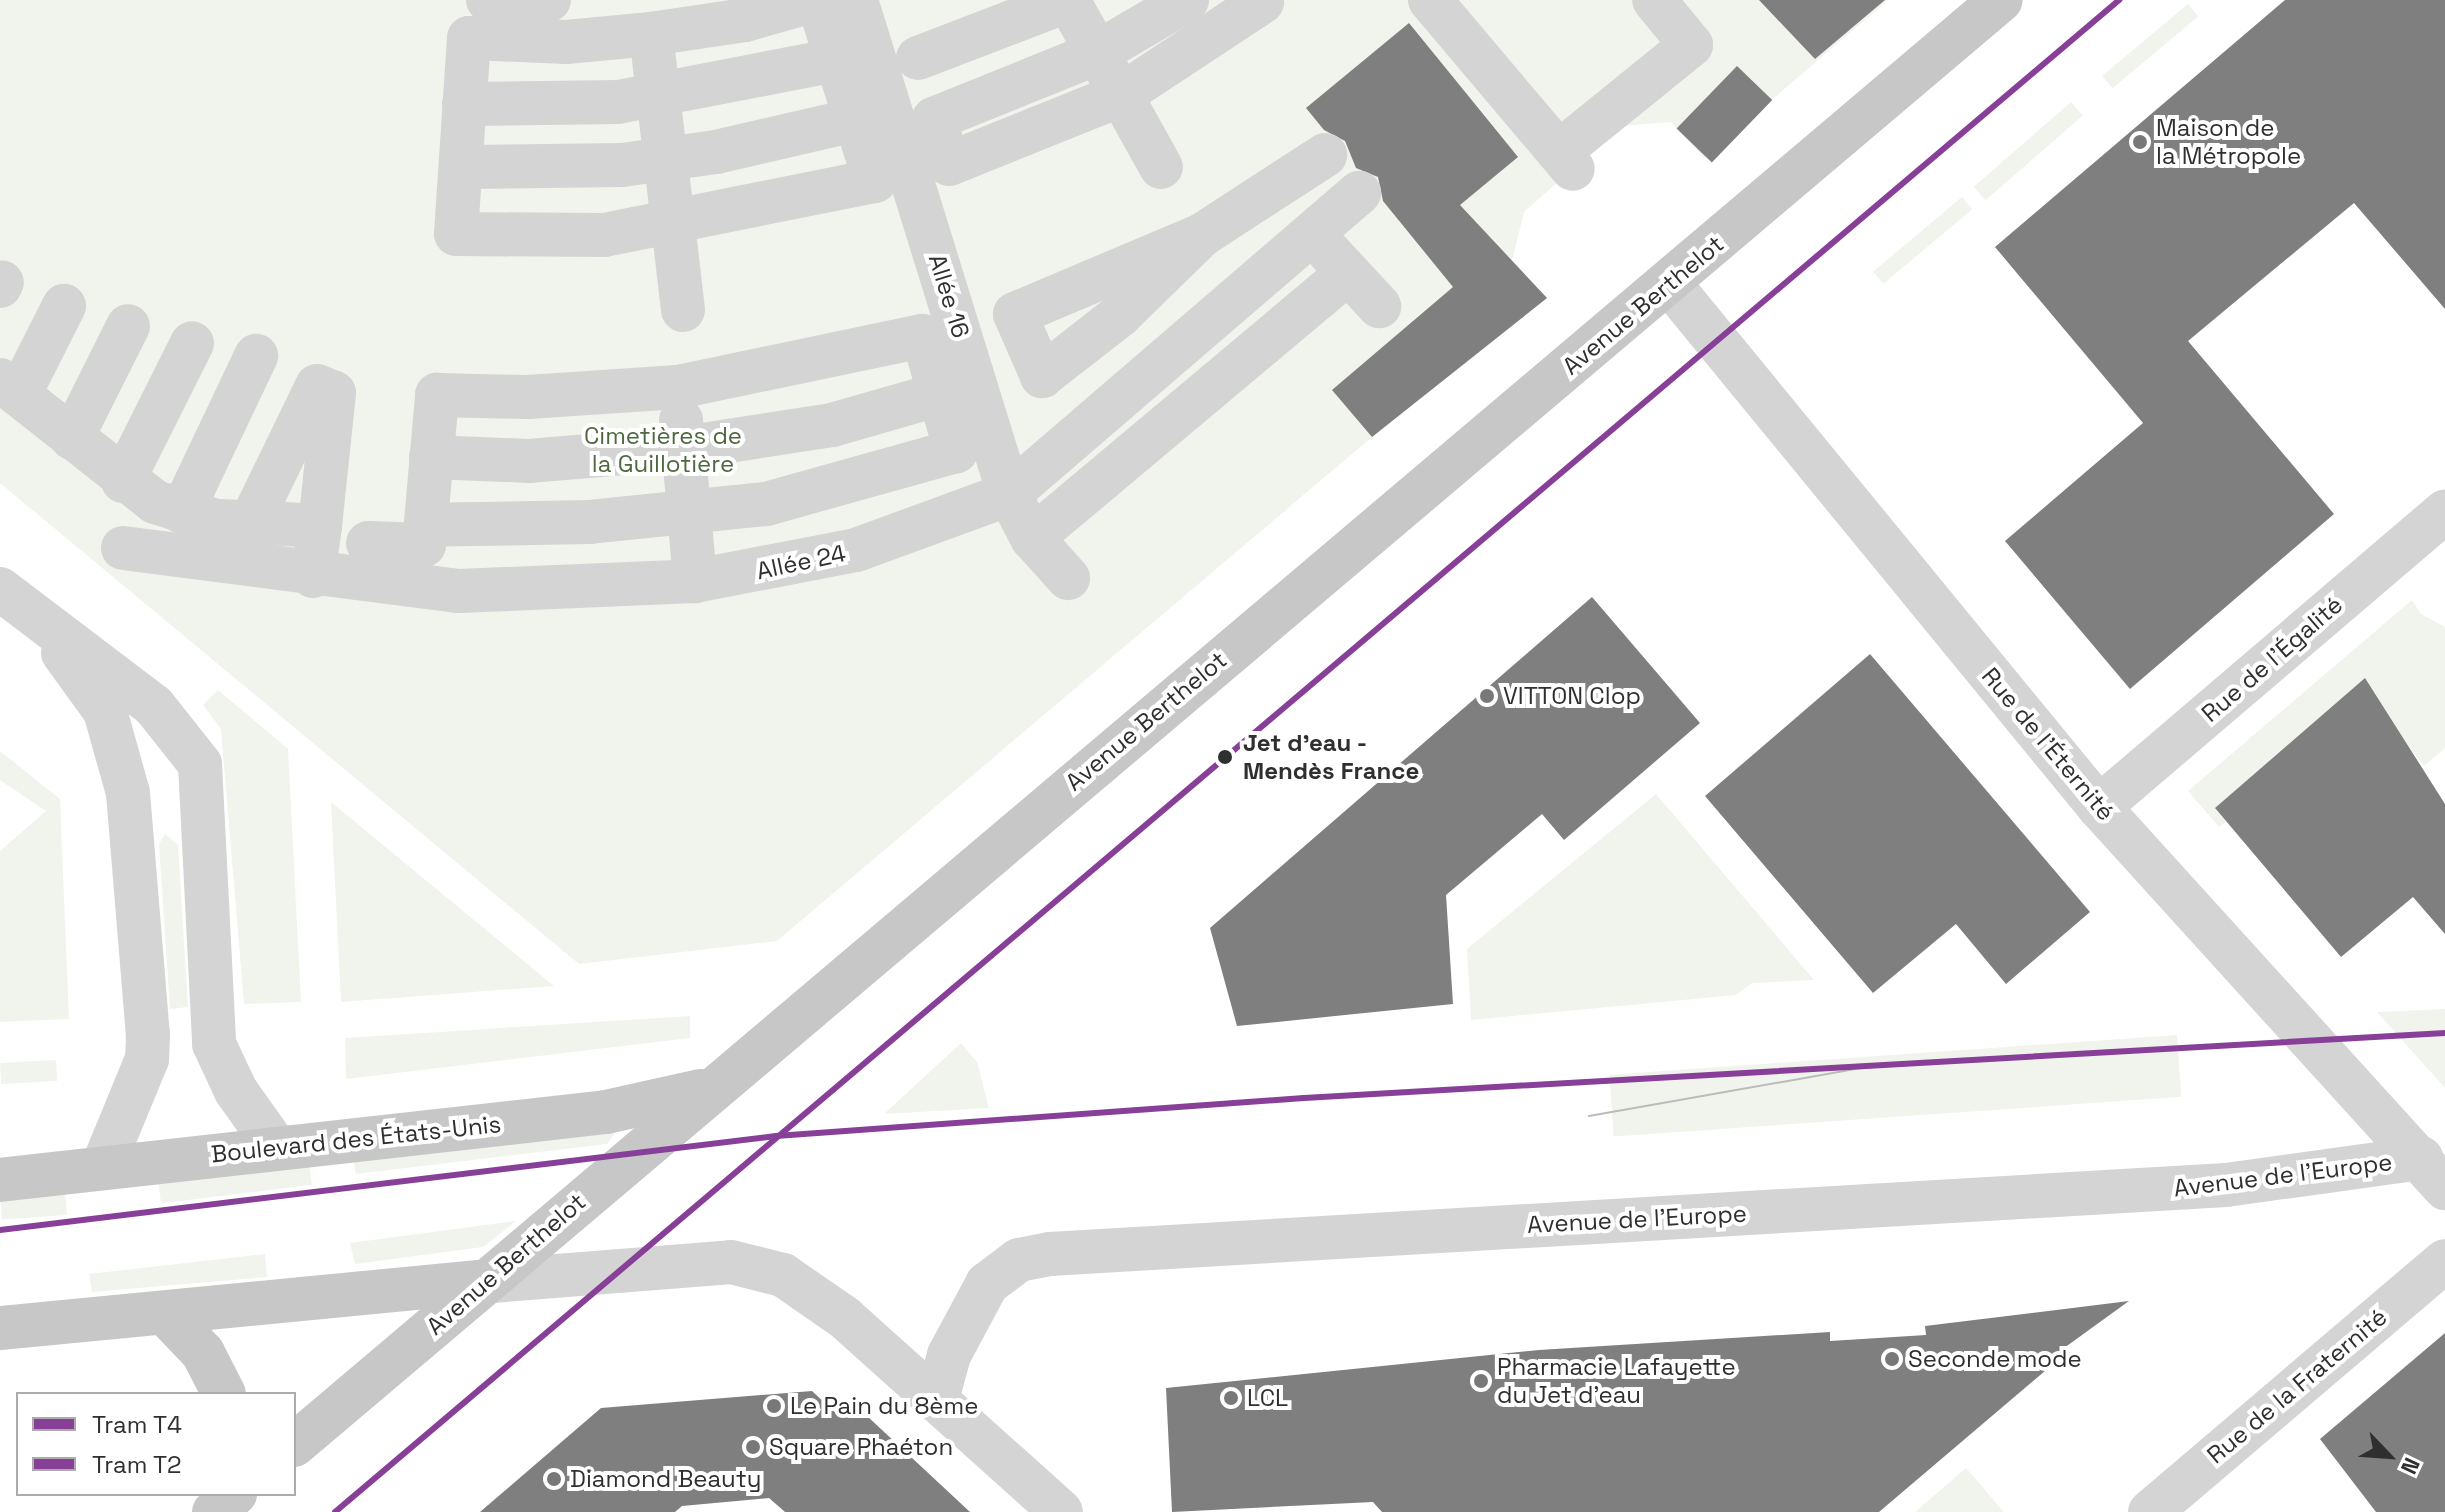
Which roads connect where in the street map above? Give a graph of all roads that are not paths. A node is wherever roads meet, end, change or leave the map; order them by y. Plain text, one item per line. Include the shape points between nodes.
1 (488, 0) edge
2 (549, 0) edge
3 (816, 0) edge
4 (856, 0) edge
5 (1068, 0) edge
6 (1187, 0) edge
7 (1430, 0) edge
8 (1654, 0) edge
9 (2001, 0) edge
10 (1262, 2) dead end
11 (651, 34) junction
12 (1097, 53) junction
13 (918, 58) dead end
14 (836, 60) junction
15 (1121, 95) junction
16 (657, 96) junction
17 (464, 104) junction
18 (855, 120) junction
19 (1325, 155) dead end
20 (665, 159) junction
21 (461, 167) junction
22 (1161, 167) dead end
23 (1359, 193) dead end
24 (673, 226) junction
25 (1313, 234) junction
26 (1202, 235) dead end
27 (1348, 273) junction
28 (1669, 283) junction
29 (64, 306) dead end
30 (1379, 306) dead end
31 (683, 310) dead end
32 (128, 326) dead end
33 (192, 343) dead end
34 (256, 356) dead end
35 (678, 387) junction
36 (10, 388) edge
37 (940, 394) junction
38 (72, 438) junction
39 (683, 448) junction
40 (431, 457) junction
41 (123, 481) junction
42 (1009, 494) junction
43 (2445, 511) edge
44 (182, 512) junction
45 (689, 513) junction
46 (251, 522) junction
47 (426, 525) junction
48 (320, 526) junction
49 (1032, 538) junction
50 (368, 543) dead end
51 (123, 548) dead end
52 (313, 576) junction
53 (1068, 578) dead end
54 (695, 581) junction
55 (0, 589) edge
56 (40, 622) junction
57 (2099, 807) junction
58 (711, 1089) junction
59 (276, 1147) junction
60 (102, 1168) junction
61 (2433, 1173) edge
62 (0, 1180) edge
63 (2445, 1261) edge
64 (479, 1282) junction
65 (166, 1314) junction
66 (0, 1328) edge
67 (223, 1392) edge
68 (937, 1399) junction
69 (296, 1443) edge
70 (1061, 1512) edge
71 (2150, 1512) edge

1 - 2 street
3 - 11 street via 745,20
3 - 14 street
4 - 42 street, Allée 16
5 - 12 street
5 - 13 street
6 - 12 street
7 - 8 street via 1566,161 1691,45
9 - 28 main road, Avenue Berthelot
10 - 15 street
11 - 16 street
11 - 17 street via 566,42 469,38
12 - 15 street
12 - 15 street via 934,119 949,164
14 - 16 street
14 - 18 street
15 - 22 street
16 - 17 street via 533,107
16 - 20 street
17 - 21 street
18 - 20 street
18 - 24 street via 875,181
19 - 26 street
20 - 21 street via 534,170
20 - 24 street
21 - 24 street via 456,234 604,235
23 - 25 street, Allée 24
24 - 31 street
25 - 27 street
25 - 42 street, Allée 24
27 - 30 street
27 - 49 street
28 - 57 street, Rue de l'Éternité
28 - 58 main road, Avenue Berthelot
29 - 36 street
32 - 38 street
33 - 41 street
34 - 44 street
35 - 37 street via 923,336
35 - 39 street
35 - 40 street via 528,397 437,395
36 - 38 street
37 - 39 street via 832,425
37 - 45 street via 956,451 836,489
38 - 41 street
39 - 40 street via 529,461
39 - 45 street
40 - 47 street
41 - 44 street
42 - 49 street, Allée 16
42 - 54 street, Allée 24 via 856,550
43 - 57 street, Rue de l'Égalité
44 - 46 street
45 - 47 street
45 - 54 street
46 - 48 street
46 - 48 street via 317,386 334,393
47 - 50 street via 424,545
48 - 52 street
49 - 53 street, Allée 16
51 - 52 street, Allée 24
52 - 54 street, Allée 24 via 459,591
55 - 56 street
56 - 59 street via 154,706 200,764 214,1044 236,1091
56 - 60 street via 105,711 128,793 147,1059
57 - 61 street, Rue de l'Éternité
58 - 59 main road, Boulevard des États-Unis via 606,1112
58 - 64 main road, Avenue Berthelot
59 - 60 main road, Boulevard des États-Unis
60 - 62 main road, Boulevard des États-Unis
61 - 68 street, Avenue de l'Europe via 1050,1254 1019,1260 987,1284 949,1355
63 - 71 street, Rue de la Fraternité
64 - 65 main road
64 - 68 street via 731,1262 758,1266 812,1291
64 - 69 main road, Avenue Berthelot via 447,1318
65 - 66 main road
65 - 67 main road via 203,1353
68 - 70 street

